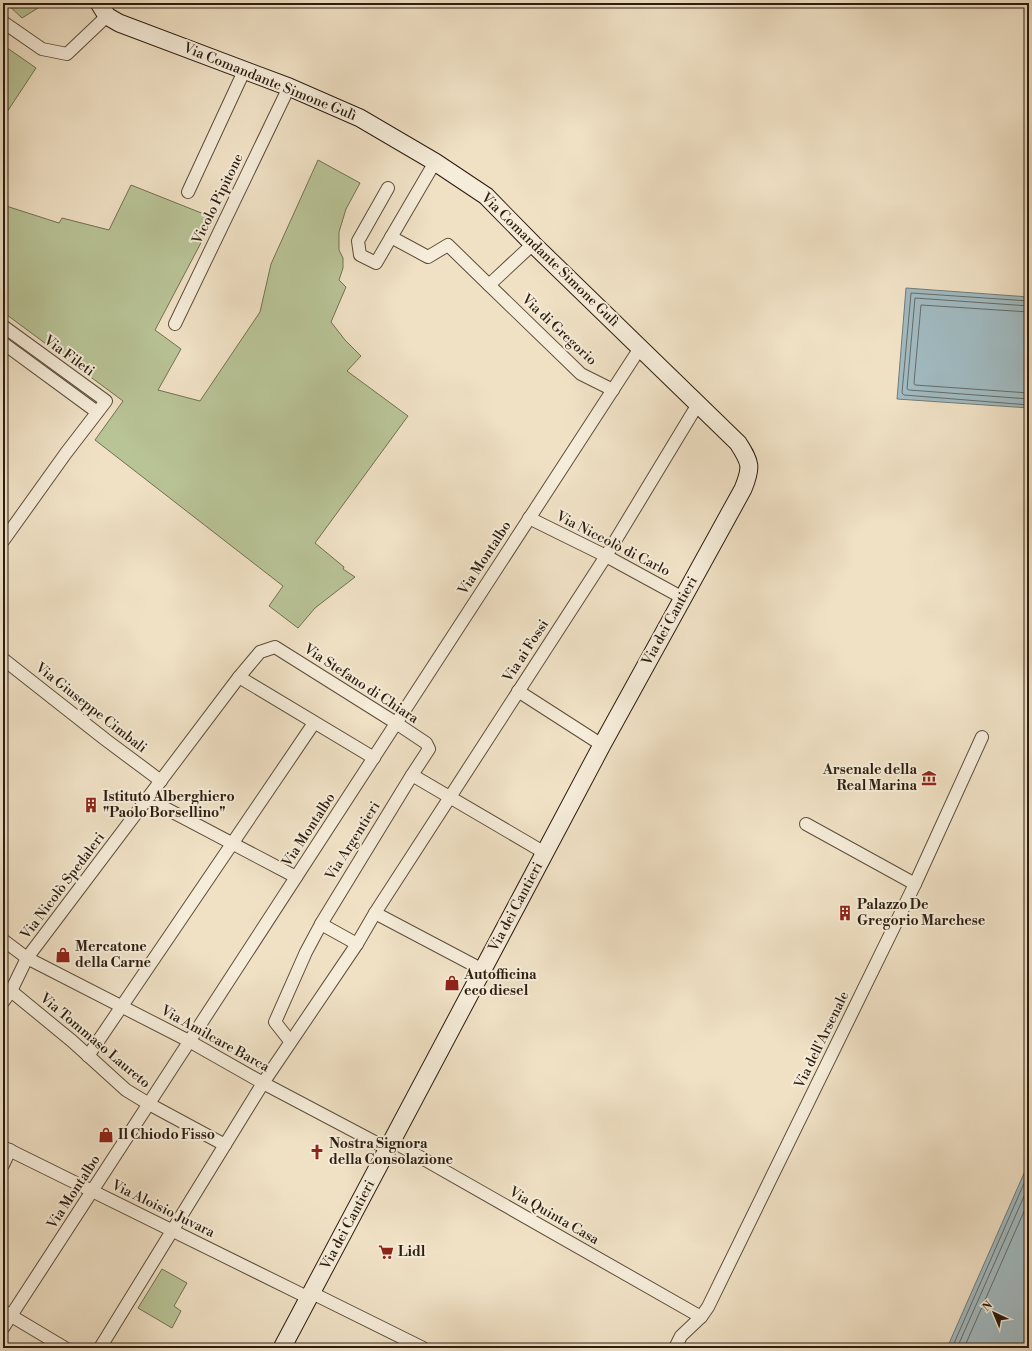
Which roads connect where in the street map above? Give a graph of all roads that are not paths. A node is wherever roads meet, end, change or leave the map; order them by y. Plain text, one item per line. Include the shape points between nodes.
1 (103, 9) edge
2 (3, 22) edge
3 (244, 70) junction
4 (289, 87) junction
5 (435, 162) junction
6 (388, 188) dead end
7 (188, 192) dead end
8 (391, 237) junction
9 (533, 244) junction
10 (489, 285) junction
11 (175, 324) dead end
12 (3, 326) edge
13 (3, 343) edge
14 (640, 348) junction
15 (613, 390) junction
16 (698, 404) junction
17 (97, 412) junction
18 (750, 465) joint
19 (529, 518) junction
20 (3, 541) edge
21 (606, 556) junction
22 (683, 598) junction
23 (275, 647) joint
24 (3, 659) edge
25 (239, 677) junction
26 (518, 691) junction
27 (314, 723) junction
28 (396, 723) junction
29 (982, 737) dead end
30 (602, 745) junction
31 (429, 749) joint
32 (374, 758) junction
33 (412, 775) junction
34 (161, 781) junction
35 (450, 798) junction
36 (148, 799) junction
37 (806, 824) dead end
38 (233, 842) junction
39 (545, 853) junction
40 (296, 877) junction
41 (915, 884) junction
42 (375, 913) junction
43 (321, 924) junction
44 (3, 940) edge
45 (357, 944) junction
46 (27, 958) junction
47 (483, 970) junction
48 (11, 991) junction
49 (3, 1002) edge
50 (122, 1006) junction
51 (190, 1041) junction
52 (290, 1041) junction
53 (88, 1056) junction
54 (263, 1083) junction
55 (149, 1104) junction
56 (225, 1145) junction
57 (390, 1145) junction
58 (6, 1149) edge
59 (3, 1165) edge
60 (92, 1191) junction
61 (172, 1230) junction
62 (310, 1295) junction
63 (7, 1314) edge
64 (701, 1317) junction
65 (3, 1328) edge
66 (65, 1348) edge
67 (100, 1348) edge
68 (282, 1348) edge
69 (423, 1348) edge
70 (675, 1348) edge

1 - 2 street via 67,54 42,49
1 - 3 main road, Via Comandante Simone Gulì via 119,23
3 - 4 main road, Via Comandante Simone Gulì
3 - 7 street
4 - 5 main road, Via Comandante Simone Gulì via 360,118
4 - 11 street, Vicolo Pipitone
5 - 8 street
5 - 9 main road, Via Comandante Simone Gulì via 486,196
6 - 8 street via 358,241 360,254 376,263
8 - 10 street, Via di Gregorio via 428,257 448,245
9 - 10 street
9 - 14 main road, Via Comandante Simone Gulì
10 - 15 street, Via di Gregorio via 581,374
12 - 17 street, Via Fileti via 106,401
13 - 17 street, Via Fileti
14 - 15 street, Via Montalbo
14 - 16 main road, Via Comandante Simone Gulì
15 - 19 street, Via Montalbo
16 - 18 main road, Via Comandante Simone Gulì via 738,444
16 - 21 street, Via ai Fossi
17 - 20 street, Via Fileti
18 - 22 main road, Via dei Cantieri via 743,488
19 - 21 street, Via Niccolò di Carlo
19 - 28 street, Via Montalbo
21 - 22 street, Via Niccolò di Carlo
21 - 26 street, Via ai Fossi
22 - 30 main road, Via dei Cantieri
23 - 25 street, Via Nicolò Spedaleri via 260,652
23 - 28 street, Via Stefano di Chiara
24 - 34 street, Via Giuseppe Cimbali
25 - 27 street
25 - 34 street, Via Nicolò Spedaleri
26 - 30 street
26 - 35 street, Via ai Fossi
27 - 32 street
27 - 38 street
28 - 31 street, Via Stefano di Chiara via 426,744
28 - 32 street, Via Montalbo
29 - 41 street, Via dell'Arsenale
30 - 39 main road, Via dei Cantieri
31 - 33 street, Via Argentieri
32 - 40 street, Via Montalbo
33 - 35 street
33 - 43 street, Via Argentieri
34 - 36 street, Via Nicolò Spedaleri
35 - 39 street
35 - 42 street, Via ai Fossi
36 - 38 street
36 - 46 street, Via Nicolò Spedaleri
37 - 41 street
38 - 40 street
38 - 50 street
39 - 47 main road, Via dei Cantieri
40 - 51 street, Via Montalbo
41 - 64 street, Via dell'Arsenale
42 - 45 street, Via ai Fossi
42 - 47 street
43 - 45 street
43 - 52 street, Via Argentieri via 275,1022
44 - 46 street, Via Amilcare Barca
45 - 52 street, Via ai Fossi
46 - 48 street, Via Nicolò Spedaleri
46 - 50 street, Via Amilcare Barca
47 - 57 main road, Via dei Cantieri
48 - 49 street, Via Nicolò Spedaleri
48 - 53 street, Via Tommaso Laureto
50 - 51 street, Via Amilcare Barca
50 - 53 street
51 - 54 street, Via Amilcare Barca
51 - 55 street, Via Montalbo
52 - 54 street, Via ai Fossi
53 - 55 street, Via Tommaso Laureto via 126,1090
54 - 56 street, Via ai Fossi
54 - 57 street, Via Amilcare Barca
55 - 56 street, Via Tommaso Laureto
55 - 60 street, Via Montalbo
56 - 61 street, Via ai Fossi
57 - 62 main road, Via dei Cantieri
57 - 64 street, Via Quinta Casa
58 - 59 street
58 - 60 street, Via Aloisio Juvara
60 - 61 street, Via Aloisio Juvara
60 - 63 street, Via Montalbo
61 - 62 street, Via Aloisio Juvara
61 - 67 street, Via ai Fossi
62 - 68 main road, Via dei Cantieri
62 - 69 street, Via Aloisio Juvara
63 - 65 street, Via Montalbo
63 - 66 street
64 - 70 street, Via dell'Arsenale via 681,1336

